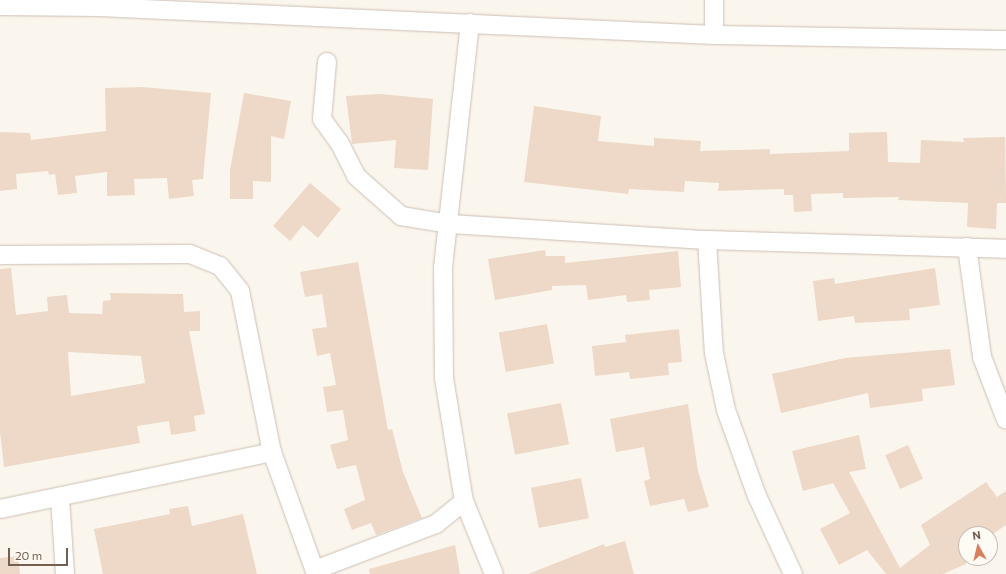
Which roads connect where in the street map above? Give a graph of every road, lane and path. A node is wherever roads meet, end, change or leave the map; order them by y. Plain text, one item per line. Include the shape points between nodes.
1 (714, 0) edge
2 (0, 6) edge
3 (470, 23) junction
4 (714, 36) junction
5 (1006, 40) edge
6 (327, 62) dead end
7 (450, 224) junction
8 (707, 240) junction
9 (967, 247) junction
10 (1006, 249) edge
11 (0, 256) edge
12 (1006, 420) edge
13 (272, 452) junction
14 (60, 497) junction
15 (464, 501) junction
16 (0, 509) edge
17 (315, 572) edge
18 (65, 574) edge
19 (494, 574) edge
20 (793, 574) edge

1 - 4 street
2 - 3 street
3 - 4 street
3 - 7 street
4 - 5 street
6 - 7 street via 322,119 339,142 356,176 401,216
7 - 8 street
7 - 15 street via 443,268 444,378
8 - 9 street
8 - 20 street via 714,353 726,410 757,496
9 - 10 street
9 - 12 street via 982,357
11 - 13 street via 190,254 220,266 240,291
13 - 14 street
13 - 17 street
14 - 16 street
14 - 18 street
15 - 17 street via 436,524
15 - 19 street

